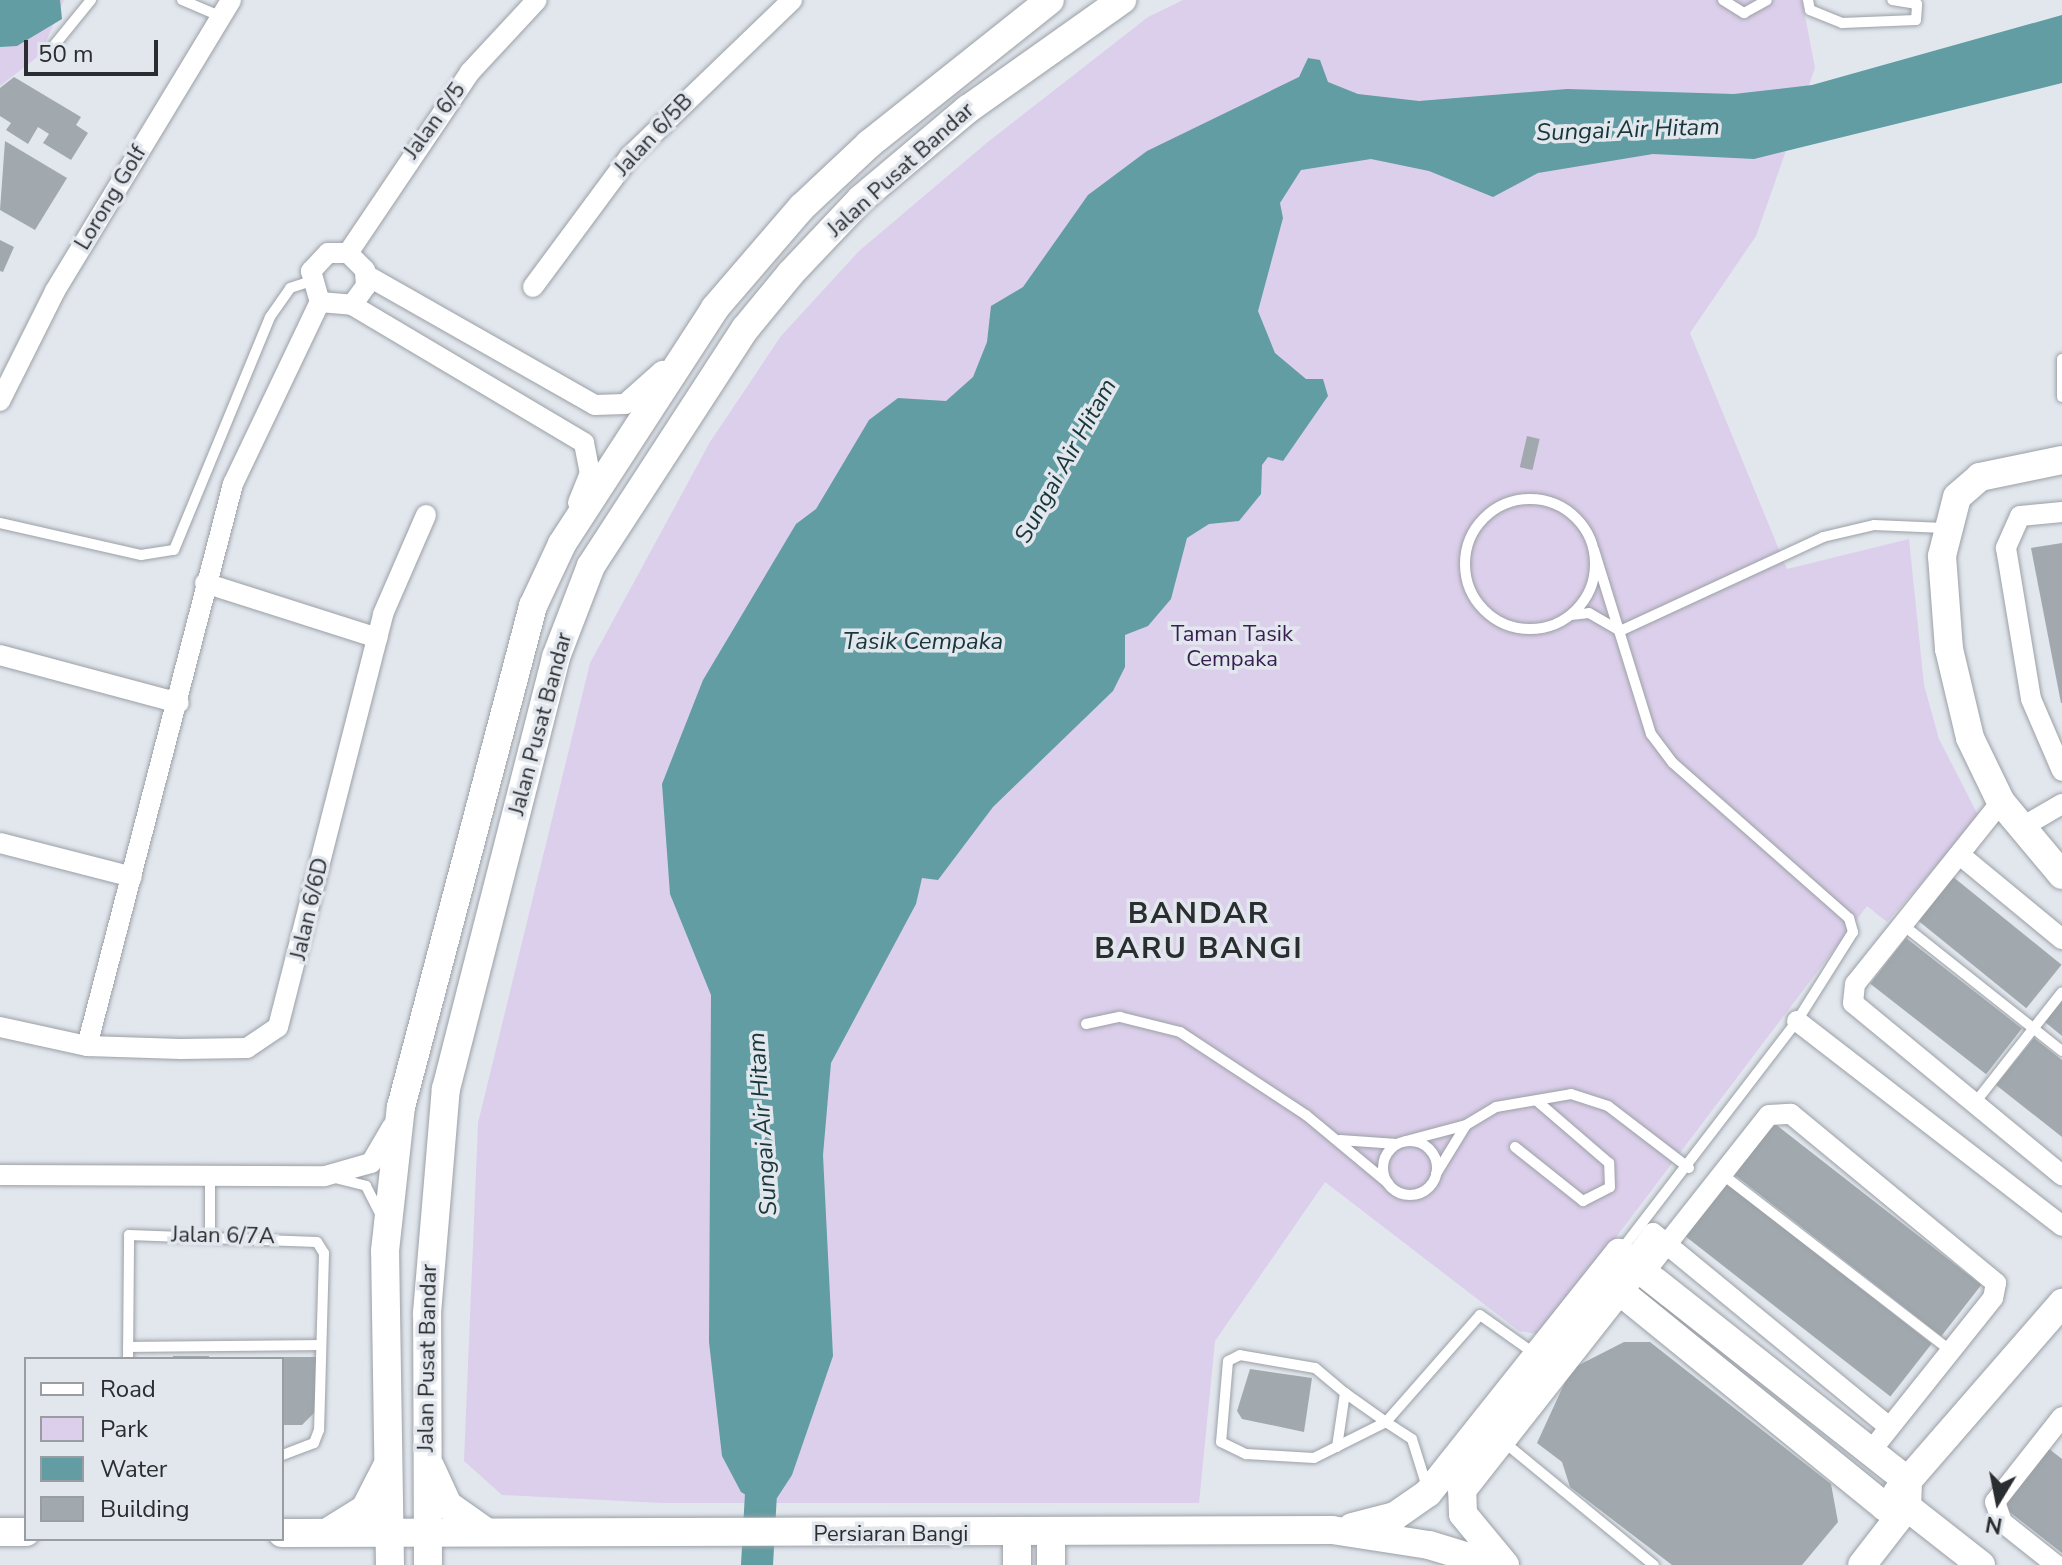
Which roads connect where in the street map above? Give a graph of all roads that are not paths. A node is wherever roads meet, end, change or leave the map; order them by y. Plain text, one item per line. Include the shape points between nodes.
1 (91, 0) edge
2 (182, 0) edge
3 (537, 0) edge
4 (792, 0) edge
5 (1050, 0) edge
6 (1122, 0) edge
7 (1723, 0) edge
8 (1767, 0) edge
9 (1808, 0) edge
10 (1892, 0) edge
11 (227, 8) edge
12 (52, 48) dead end
13 (348, 253) junction
14 (366, 275) junction
15 (309, 282) junction
16 (533, 287) dead end
17 (320, 302) junction
18 (352, 305) junction
19 (715, 308) junction
20 (2062, 359) edge
21 (2062, 397) edge
22 (0, 401) edge
23 (2062, 460) edge
24 (2062, 512) edge
25 (426, 515) dead end
26 (0, 523) edge
27 (1944, 528) junction
28 (562, 544) junction
29 (1594, 550) junction
30 (205, 583) junction
31 (1570, 615) junction
32 (1620, 631) junction
33 (377, 638) junction
34 (0, 655) edge
35 (179, 703) junction
36 (2062, 771) edge
37 (2001, 802) junction
38 (2062, 804) edge
39 (2024, 826) junction
40 (0, 843) edge
41 (2062, 845) edge
42 (1960, 855) junction
43 (2062, 875) edge
44 (132, 877) junction
45 (1903, 925) junction
46 (2062, 939) edge
47 (2062, 992) edge
48 (1797, 1021) junction
49 (1086, 1024) dead end
50 (0, 1027) edge
51 (2034, 1028) junction
52 (87, 1046) junction
53 (2062, 1051) edge
54 (1537, 1101) junction
55 (1974, 1104) junction
56 (401, 1107) junction
57 (1466, 1125) junction
58 (1340, 1140) junction
59 (1402, 1143) junction
60 (1515, 1147) dead end
61 (1689, 1168) junction
62 (1436, 1174) junction
63 (1722, 1174) junction
64 (0, 1175) edge
65 (2062, 1175) edge
66 (325, 1176) junction
67 (210, 1177) junction
68 (1388, 1183) junction
69 (2062, 1226) edge
70 (210, 1236) junction
71 (1667, 1243) junction
72 (385, 1251) junction
73 (1633, 1264) junction
74 (1610, 1283) junction
75 (2062, 1303) edge
76 (320, 1345) junction
77 (128, 1347) junction
78 (1950, 1350) junction
79 (128, 1357) edge
80 (1546, 1363) junction
81 (1345, 1393) junction
82 (2062, 1417) edge
83 (1386, 1422) junction
84 (1889, 1427) junction
85 (1502, 1440) junction
86 (2055, 1440) edge
87 (426, 1444) junction
88 (389, 1445) junction
89 (1337, 1447) junction
90 (1870, 1452) junction
91 (284, 1454) edge
92 (1444, 1486) junction
93 (1900, 1498) junction
94 (1332, 1530) junction
95 (485, 1531) junction
96 (0, 1532) edge
97 (24, 1532) edge
98 (391, 1532) junction
99 (427, 1532) junction
100 (284, 1533) edge
101 (324, 1534) junction
102 (1017, 1536) junction
103 (1051, 1536) junction
104 (1969, 1560) edge
105 (390, 1565) edge
106 (428, 1565) edge
107 (1017, 1565) edge
108 (1051, 1565) edge
109 (1495, 1565) edge
110 (1505, 1565) edge
111 (1654, 1565) edge
112 (1839, 1565) edge
113 (1862, 1565) edge
114 (2056, 1565) edge

1 - 12 lane
2 - 11 lane
3 - 13 street, Jalan 6/5 via 470,72
4 - 16 street, Jalan 6/5B via 630,156
5 - 19 main road, Jalan Pusat Bandar via 869,144 802,207
6 - 87 main road, Jalan Pusat Bandar via 968,109 861,199 791,273 745,329 591,566 556,657 446,1089 435,1164
7 - 8 lane via 1744,13
9 - 10 lane via 1810,10 1842,23 1916,20 1917,4
11 - 22 street, Lorong Golf via 55,291
13 - 14 street
13 - 15 street via 320,258
14 - 18 street
14 - 19 street via 595,405 611,407 639,396
15 - 17 street
15 - 26 lane via 290,288 270,317 174,550 141,555
17 - 18 street
17 - 30 street via 233,484
18 - 28 street via 584,443 590,473
19 - 28 main road, Jalan Pusat Bandar
20 - 21 lane
23 - 27 main road via 1980,477 1957,497
24 - 36 street via 2020,516 2006,548 2031,699
25 - 33 street, Jalan 6/6D
27 - 32 lane via 1874,525 1823,537
27 - 37 main road via 1944,601 1957,689 1970,738
28 - 56 main road, Jalan Pusat Bandar via 513,668
29 - 31 lane via 1590,591
29 - 31 lane via 1573,515 1534,499 1490,511 1465,549 1471,593 1501,624 1543,629
29 - 32 lane
30 - 33 street
30 - 35 street
31 - 32 lane via 1589,613
32 - 48 lane via 1651,734 1673,763 1849,918 1851,941
33 - 52 street, Jalan 6/6D via 278,1027 247,1048
34 - 35 street
35 - 44 street
37 - 39 main road
37 - 42 street
38 - 39 street
39 - 41 main road
39 - 43 main road
40 - 44 street
42 - 45 street
42 - 46 street
44 - 52 street
45 - 51 lane
45 - 55 street via 1855,984 1853,1003
47 - 51 lane
48 - 61 lane
48 - 69 street
49 - 58 lane via 1120,1017 1180,1032
50 - 52 street, Jalan 6/6D
51 - 53 lane
51 - 55 lane
54 - 57 lane via 1496,1107
54 - 60 lane via 1609,1163 1610,1187 1583,1201
54 - 61 lane via 1571,1094 1608,1106
55 - 65 street
56 - 66 street, Jalan Pusat Bandar via 377,1158
56 - 72 main road, Jalan Pusat Bandar
57 - 59 lane
57 - 62 lane
58 - 59 lane
58 - 68 lane
59 - 62 lane via 1430,1150
59 - 68 lane via 1385,1157
61 - 73 lane
62 - 68 lane via 1419,1193
63 - 71 street
63 - 78 lane
63 - 78 street via 1769,1115 1791,1114 1992,1277 1993,1298
64 - 67 street, Jalan Pusat Bandar
66 - 67 street, Jalan Pusat Bandar
66 - 72 lane, Jalan Pusat Bandar via 358,1182 372,1193
67 - 70 lane
70 - 76 lane, Jalan 6/7A via 317,1242 324,1253
70 - 77 lane, Jalan 6/7A via 129,1235
71 - 73 street via 1653,1233
71 - 84 street
72 - 88 main road, Jalan Pusat Bandar
73 - 74 main road
73 - 90 main road
74 - 80 main road
74 - 93 main road
75 - 93 main road
76 - 77 lane
76 - 91 lane via 314,1443
77 - 79 lane
78 - 84 street
80 - 83 lane via 1480,1315
80 - 85 main road
80 - 92 main road
81 - 83 lane
81 - 89 lane
81 - 89 lane via 1315,1368 1240,1355 1228,1361 1221,1442 1246,1454 1314,1458
82 - 86 street
83 - 89 lane
83 - 92 lane via 1418,1446
84 - 90 street
85 - 92 main road
85 - 111 lane
86 - 114 street via 1995,1502 1995,1512
87 - 95 main road via 444,1498
87 - 99 main road, Jalan Pusat Bandar
88 - 98 main road, Jalan Pusat Bandar
88 - 101 main road via 371,1501
90 - 93 main road
92 - 94 main road via 1395,1516
92 - 110 main road
93 - 104 main road
93 - 112 main road
93 - 113 main road
94 - 103 main road, Persiaran Bangi
94 - 109 main road, Persiaran Bangi via 1429,1545
95 - 99 main road, Persiaran Bangi
95 - 102 main road, Persiaran Bangi
96 - 97 main road
98 - 99 main road, Persiaran Bangi
98 - 101 main road, Persiaran Bangi
98 - 105 main road, Jalan Pusat Bandar
99 - 106 main road, Jalan Pusat Bandar
100 - 101 main road, Persiaran Bangi
102 - 103 main road, Persiaran Bangi
102 - 107 main road
103 - 108 main road

